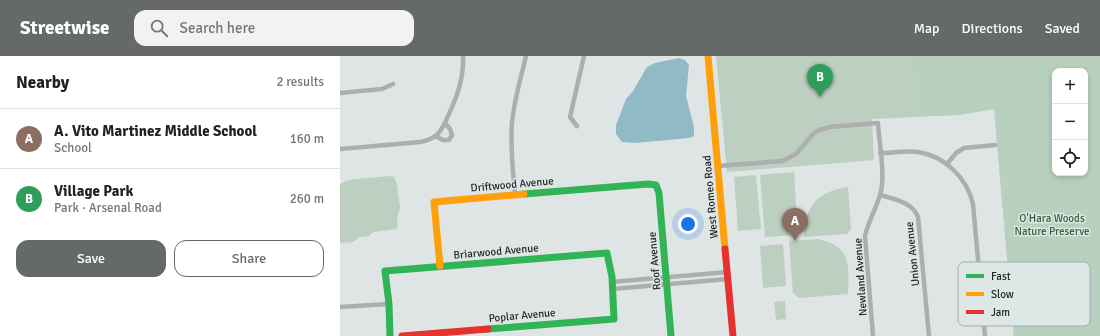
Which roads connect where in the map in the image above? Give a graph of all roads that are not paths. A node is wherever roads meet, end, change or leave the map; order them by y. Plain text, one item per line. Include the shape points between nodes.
1 (464, 56) edge
2 (526, 56) edge
3 (584, 56) edge
4 (708, 56) edge
5 (393, 84) dead end
6 (340, 92) edge
7 (445, 123) junction
8 (577, 126) dead end
9 (435, 136) junction
10 (996, 145) dead end
11 (340, 148) edge
12 (880, 153) junction
13 (947, 164) junction
14 (718, 166) junction
15 (656, 185) joint
16 (515, 195) junction
17 (880, 195) junction
18 (978, 262) edge
19 (440, 266) junction
20 (728, 276) junction
21 (667, 281) junction
22 (612, 286) junction
23 (389, 304) junction
24 (340, 307) edge
25 (984, 326) edge
26 (390, 336) edge
27 (402, 336) edge
28 (671, 336) edge
29 (733, 336) edge
30 (873, 336) edge
31 (929, 336) edge
32 (985, 336) edge

1 - 7 street via 461,83
2 - 16 street via 512,123
3 - 8 street via 570,117
4 - 14 street, West Romeo Road
5 - 6 street via 382,89
7 - 9 street
7 - 9 street via 452,135 449,140
9 - 11 street via 420,142
10 - 13 street via 964,148
12 - 13 street via 917,152
12 - 14 street, Newland Avenue via 878,123 819,130 797,153 782,161
12 - 17 street, Newland Avenue
13 - 18 street via 965,184 973,204
14 - 20 street, West Romeo Road
15 - 16 street, Driftwood Avenue
15 - 21 street, Roof Avenue via 659,193
16 - 19 street, Driftwood Avenue via 434,202
17 - 30 street, Newland Avenue via 865,236
17 - 31 street, Union Avenue via 912,207 918,217
19 - 22 street, Briarwood Avenue via 607,253
19 - 23 street, Briarwood Avenue via 385,271
20 - 21 street
20 - 29 street, West Romeo Road
21 - 22 street
21 - 28 street, Roof Avenue
22 - 27 street, Poplar Avenue via 614,319
23 - 24 street
23 - 26 street
25 - 32 street

